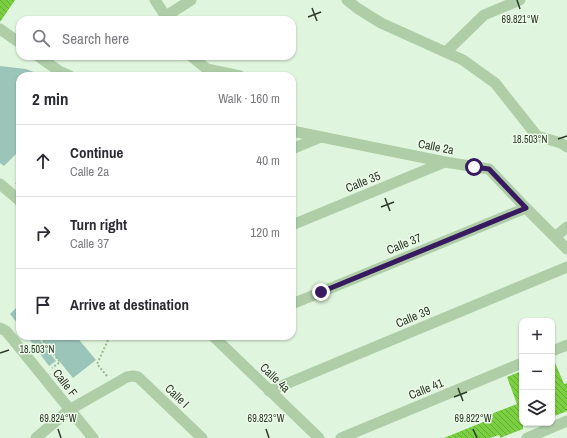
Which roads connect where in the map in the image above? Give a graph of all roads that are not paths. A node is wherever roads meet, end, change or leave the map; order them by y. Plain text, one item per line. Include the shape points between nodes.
1 (156, 0) edge
2 (192, 0) edge
3 (347, 0) edge
4 (520, 0) edge
5 (166, 16) edge
6 (170, 16) edge
7 (0, 29) edge
8 (16, 41) edge
9 (446, 52) junction
10 (43, 60) edge
11 (196, 60) edge
12 (60, 72) edge
13 (221, 72) edge
14 (296, 132) edge
15 (321, 137) junction
16 (296, 147) edge
17 (567, 147) edge
18 (445, 162) junction
19 (0, 184) edge
20 (16, 198) edge
21 (526, 208) junction
22 (296, 223) edge
23 (567, 227) edge
24 (555, 237) junction
25 (567, 249) edge
26 (567, 267) edge
27 (296, 302) edge
28 (2, 331) edge
29 (218, 340) edge
30 (567, 345) edge
31 (555, 350) edge
32 (519, 365) edge
33 (269, 391) junction
34 (70, 410) junction
35 (567, 421) edge
36 (36, 438) edge
37 (93, 438) edge
38 (202, 438) edge
39 (319, 438) edge
40 (341, 438) edge
41 (527, 438) edge

1 - 5 street
2 - 6 street
3 - 9 street via 381,23
4 - 9 street via 484,15
7 - 8 street
9 - 17 street via 463,60 495,83 537,136
10 - 12 street
11 - 13 street via 207,69
14 - 15 street, Calle 2a
15 - 16 street
15 - 18 street, Calle 2a
18 - 21 street, Calle 2a via 489,169
18 - 22 street, Calle 35
19 - 20 street
21 - 24 street, Calle 2a
21 - 27 street, Calle 37
23 - 24 street
24 - 25 street, Calle 2a
26 - 33 street, Calle 39
28 - 34 street, Calle F
29 - 33 street, Calle 4a
30 - 31 street
32 - 40 street, Calle 41
33 - 39 street, Calle 4a
34 - 36 street
34 - 37 street, Calle F
34 - 38 street, Calle I via 127,377 138,377
35 - 41 street

